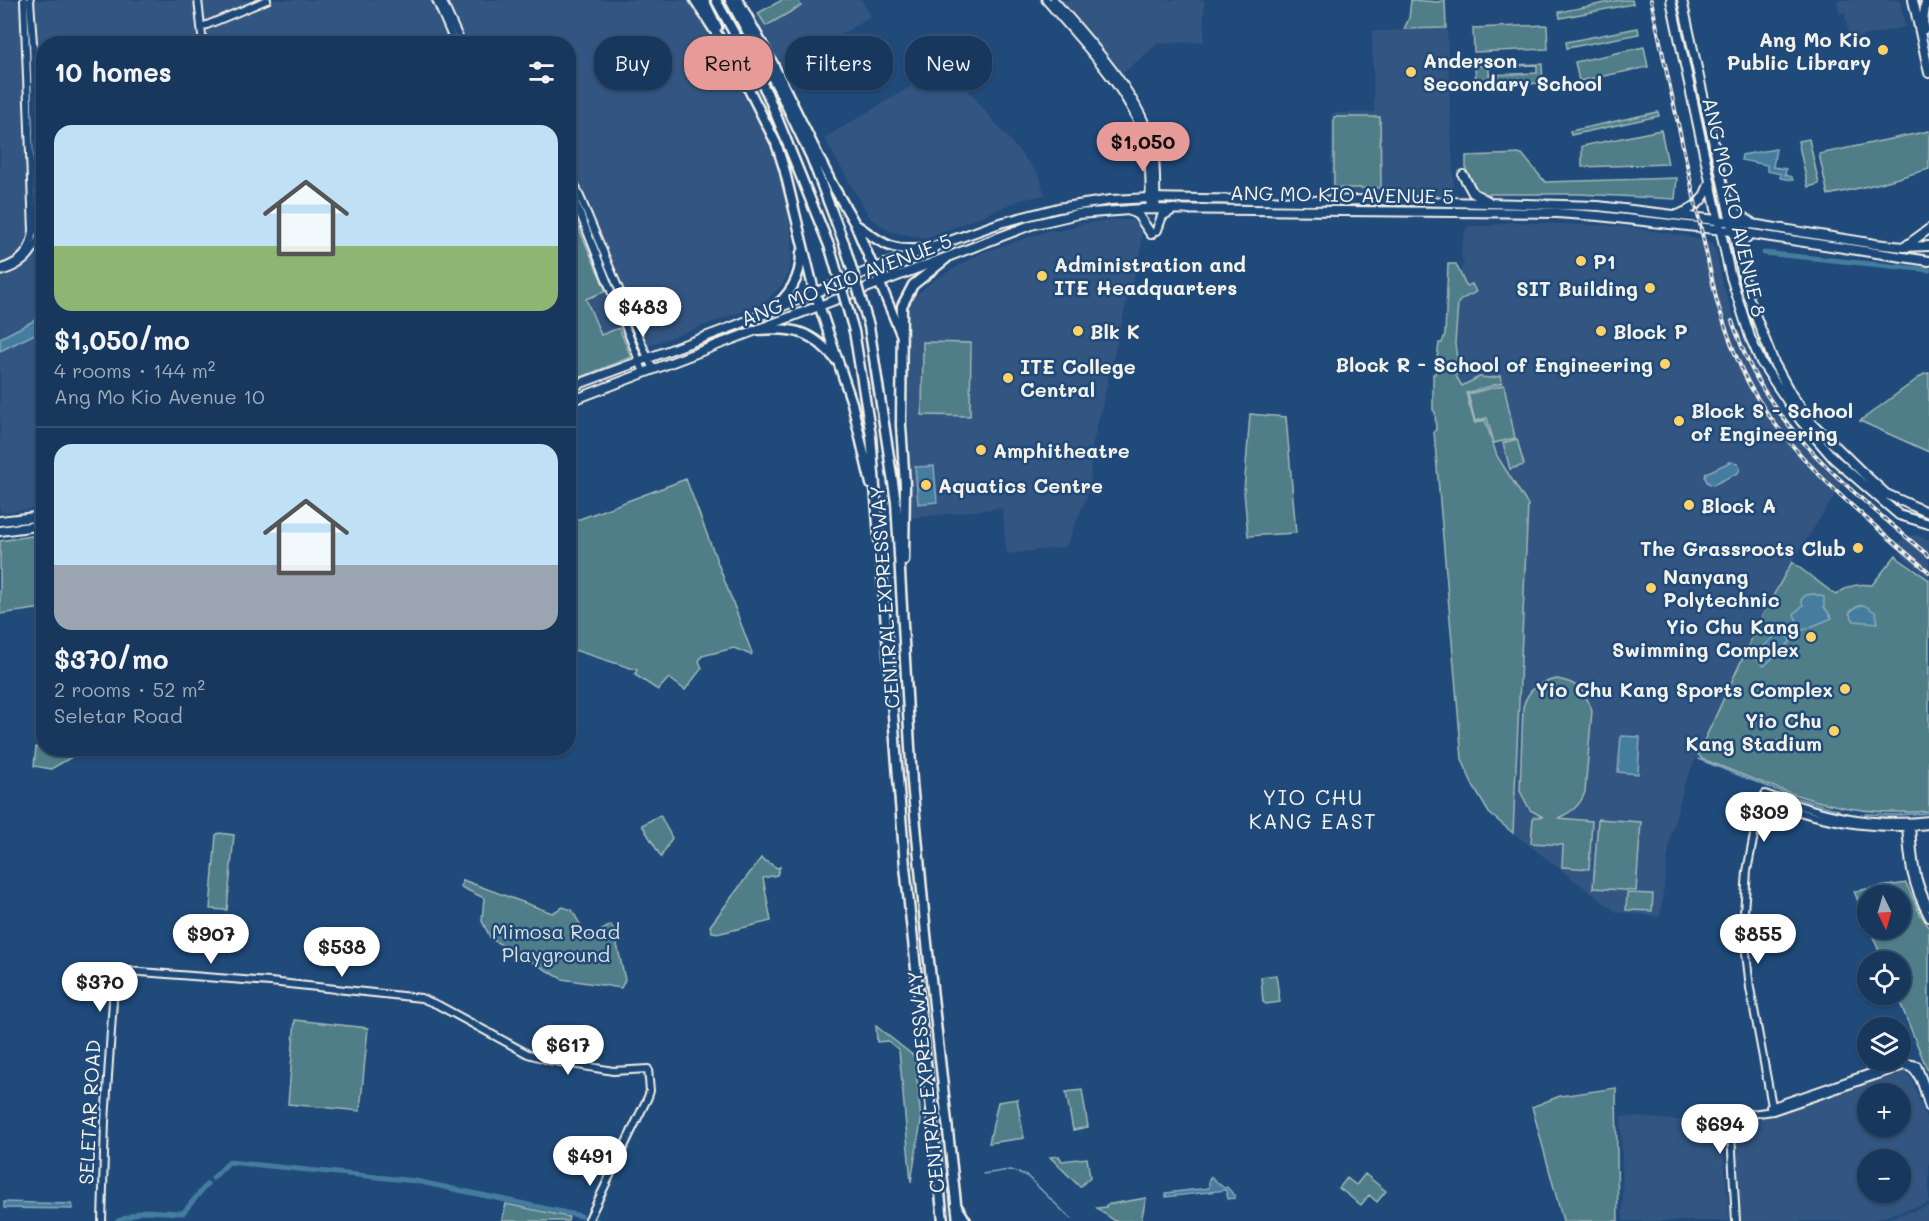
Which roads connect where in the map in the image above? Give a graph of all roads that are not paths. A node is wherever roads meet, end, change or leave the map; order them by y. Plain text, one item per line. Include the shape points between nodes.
1 (24, 0) edge
2 (30, 0) edge
3 (198, 0) edge
4 (267, 0) edge
5 (436, 0) edge
6 (442, 0) edge
7 (695, 0) edge
8 (704, 0) edge
9 (716, 0) edge
10 (730, 0) edge
11 (738, 0) edge
12 (1046, 0) edge
13 (1054, 0) edge
14 (1682, 0) edge
15 (1913, 0) edge
16 (1926, 0) edge
17 (1672, 1) edge
18 (202, 27) junction
19 (202, 36) edge
20 (452, 36) edge
21 (458, 36) edge
22 (720, 36) edge
23 (721, 36) edge
24 (1929, 48) edge
25 (1929, 73) edge
26 (750, 90) edge
27 (36, 142) edge
28 (1463, 175) dead end
29 (1710, 181) junction
30 (576, 187) edge
31 (1724, 190) junction
32 (1153, 199) junction
33 (1307, 201) junction
34 (1492, 203) junction
35 (576, 204) edge
36 (1153, 208) junction
37 (1128, 209) junction
38 (1175, 209) junction
39 (1307, 211) junction
40 (1678, 214) junction
41 (1718, 220) junction
42 (1730, 221) junction
43 (855, 224) junction
44 (1758, 225) junction
45 (1702, 228) junction
46 (1929, 229) edge
47 (1720, 230) junction
48 (1732, 231) junction
49 (1751, 234) junction
50 (800, 237) junction
51 (36, 242) edge
52 (1929, 246) edge
53 (1903, 247) junction
54 (934, 248) junction
55 (1725, 250) junction
56 (1737, 253) junction
57 (946, 258) junction
58 (1929, 261) edge
59 (874, 268) junction
60 (0, 270) edge
61 (880, 283) junction
62 (815, 293) junction
63 (820, 306) junction
64 (769, 312) junction
65 (759, 330) junction
66 (901, 334) junction
67 (643, 344) junction
68 (659, 354) junction
69 (648, 358) junction
70 (639, 361) junction
71 (629, 365) junction
72 (840, 365) junction
73 (653, 370) junction
74 (644, 373) junction
75 (633, 377) junction
76 (576, 385) edge
77 (576, 399) edge
78 (878, 508) junction
79 (1929, 513) edge
80 (36, 517) edge
81 (0, 521) edge
82 (1929, 524) edge
83 (36, 526) edge
84 (0, 531) edge
85 (902, 582) junction
86 (1929, 819) edge
87 (1909, 825) junction
88 (1929, 825) edge
89 (1929, 907) edge
90 (1929, 918) edge
91 (1929, 1095) edge
92 (1773, 1108) junction
93 (1929, 1108) edge
94 (941, 1205) junction
95 (955, 1205) junction
96 (102, 1221) edge
97 (588, 1221) edge
98 (937, 1221) edge
99 (943, 1221) edge
100 (957, 1221) edge
101 (966, 1221) edge
102 (1736, 1221) edge

1 - 60 street via 33,231 28,251
2 - 27 street
3 - 18 street
4 - 18 street
5 - 20 street
6 - 21 street
7 - 22 highway
8 - 23 highway
9 - 78 highway, CENTRAL EXPRESSWAY, bridge via 767,93 830,248 854,331
10 - 85 highway, CENTRAL EXPRESSWAY, bridge via 811,157 844,243 869,326 896,502
11 - 43 highway
12 - 32 main road via 1124,94 1135,113 1147,149
13 - 32 main road via 1140,111 1153,146
14 - 31 main road, ANG MO KIO AVENUE 8
15 - 25 main road
16 - 24 main road via 1923,22
17 - 29 main road, ANG MO KIO AVENUE 8
18 - 19 street
26 - 50 highway via 776,143
28 - 34 main road via 1473,193
29 - 40 main road via 1706,196 1696,207
29 - 41 main road, ANG MO KIO AVENUE 8
30 - 67 street
31 - 42 main road, ANG MO KIO AVENUE 8
31 - 44 main road via 1732,208
32 - 33 main road, ANG MO KIO AVENUE 5
32 - 36 main road
32 - 54 main road, ANG MO KIO AVENUE 5 via 1058,208 1000,223
33 - 34 main road, ANG MO KIO AVENUE 5
33 - 39 main road
34 - 40 main road, ANG MO KIO AVENUE 5 via 1598,206
35 - 70 street
36 - 37 main road, ANG MO KIO AVENUE 5
36 - 38 main road, ANG MO KIO AVENUE 5
37 - 38 main road via 1154,232 1162,216
37 - 57 main road, ANG MO KIO AVENUE 5 via 1078,214 1031,225
38 - 39 main road, ANG MO KIO AVENUE 5
39 - 45 main road, ANG MO KIO AVENUE 5 via 1557,213
40 - 41 main road, ANG MO KIO AVENUE 5
41 - 42 main road, ANG MO KIO AVENUE 5
41 - 47 main road, ANG MO KIO AVENUE 8
42 - 44 main road, ANG MO KIO AVENUE 5
42 - 48 main road, ANG MO KIO AVENUE 8
43 - 54 highway via 894,248
43 - 59 highway
44 - 53 main road, ANG MO KIO AVENUE 5
45 - 47 main road, ANG MO KIO AVENUE 5
45 - 55 main road
46 - 53 main road
47 - 48 main road, ANG MO KIO AVENUE 5
47 - 55 main road, ANG MO KIO AVENUE 8
48 - 49 main road, ANG MO KIO AVENUE 5
48 - 56 main road, ANG MO KIO AVENUE 8
49 - 56 main road
49 - 58 main road, ANG MO KIO AVENUE 5
50 - 62 highway
50 - 64 highway via 801,267 796,280
51 - 60 street via 26,260 15,268
52 - 53 main road, ANG MO KIO AVENUE 5
54 - 59 main road, ANG MO KIO AVENUE 5
55 - 82 main road, ANG MO KIO AVENUE 8 via 1750,337 1761,362 1794,413 1834,459 1891,509
56 - 79 main road, ANG MO KIO AVENUE 8 via 1747,294 1774,363 1813,424 1886,494
57 - 61 main road, ANG MO KIO AVENUE 5
57 - 66 highway via 908,292 902,306
59 - 61 highway
59 - 62 main road, ANG MO KIO AVENUE 5
61 - 63 main road, ANG MO KIO AVENUE 5
61 - 66 highway
62 - 63 highway
62 - 64 main road, ANG MO KIO AVENUE 5
63 - 65 main road, ANG MO KIO AVENUE 5
63 - 72 highway
64 - 68 main road, ANG MO KIO AVENUE 5
65 - 72 highway via 790,329 809,335
65 - 73 main road, ANG MO KIO AVENUE 5
66 - 85 highway via 905,527
67 - 68 street
67 - 69 street
68 - 69 main road, ANG MO KIO AVENUE 5
69 - 70 main road, ANG MO KIO AVENUE 5
69 - 73 street
70 - 71 main road, ANG MO KIO AVENUE 5
70 - 74 street
71 - 75 street
71 - 76 main road, ANG MO KIO AVENUE 5
72 - 78 highway
73 - 74 main road, ANG MO KIO AVENUE 5
74 - 75 main road, ANG MO KIO AVENUE 5
75 - 77 main road, ANG MO KIO AVENUE 5
78 - 94 highway, CENTRAL EXPRESSWAY via 906,878
80 - 81 main road
83 - 84 main road
85 - 95 highway, CENTRAL EXPRESSWAY via 912,782
86 - 87 street
87 - 88 street
87 - 89 street via 1919,889
87 - 90 street via 1912,881
87 - 92 street via 1848,819 1764,797 1747,871 1743,926 1750,988
91 - 92 street via 1917,1065 1902,1062
92 - 93 street via 1908,1066 1916,1071
92 - 102 street via 1730,1117
94 - 98 highway
94 - 99 highway, CENTRAL EXPRESSWAY
95 - 100 highway, CENTRAL EXPRESSWAY
95 - 101 highway
96 - 97 street, SELETAR ROAD via 115,970 421,998 528,1054 614,1071 648,1069 648,1097

